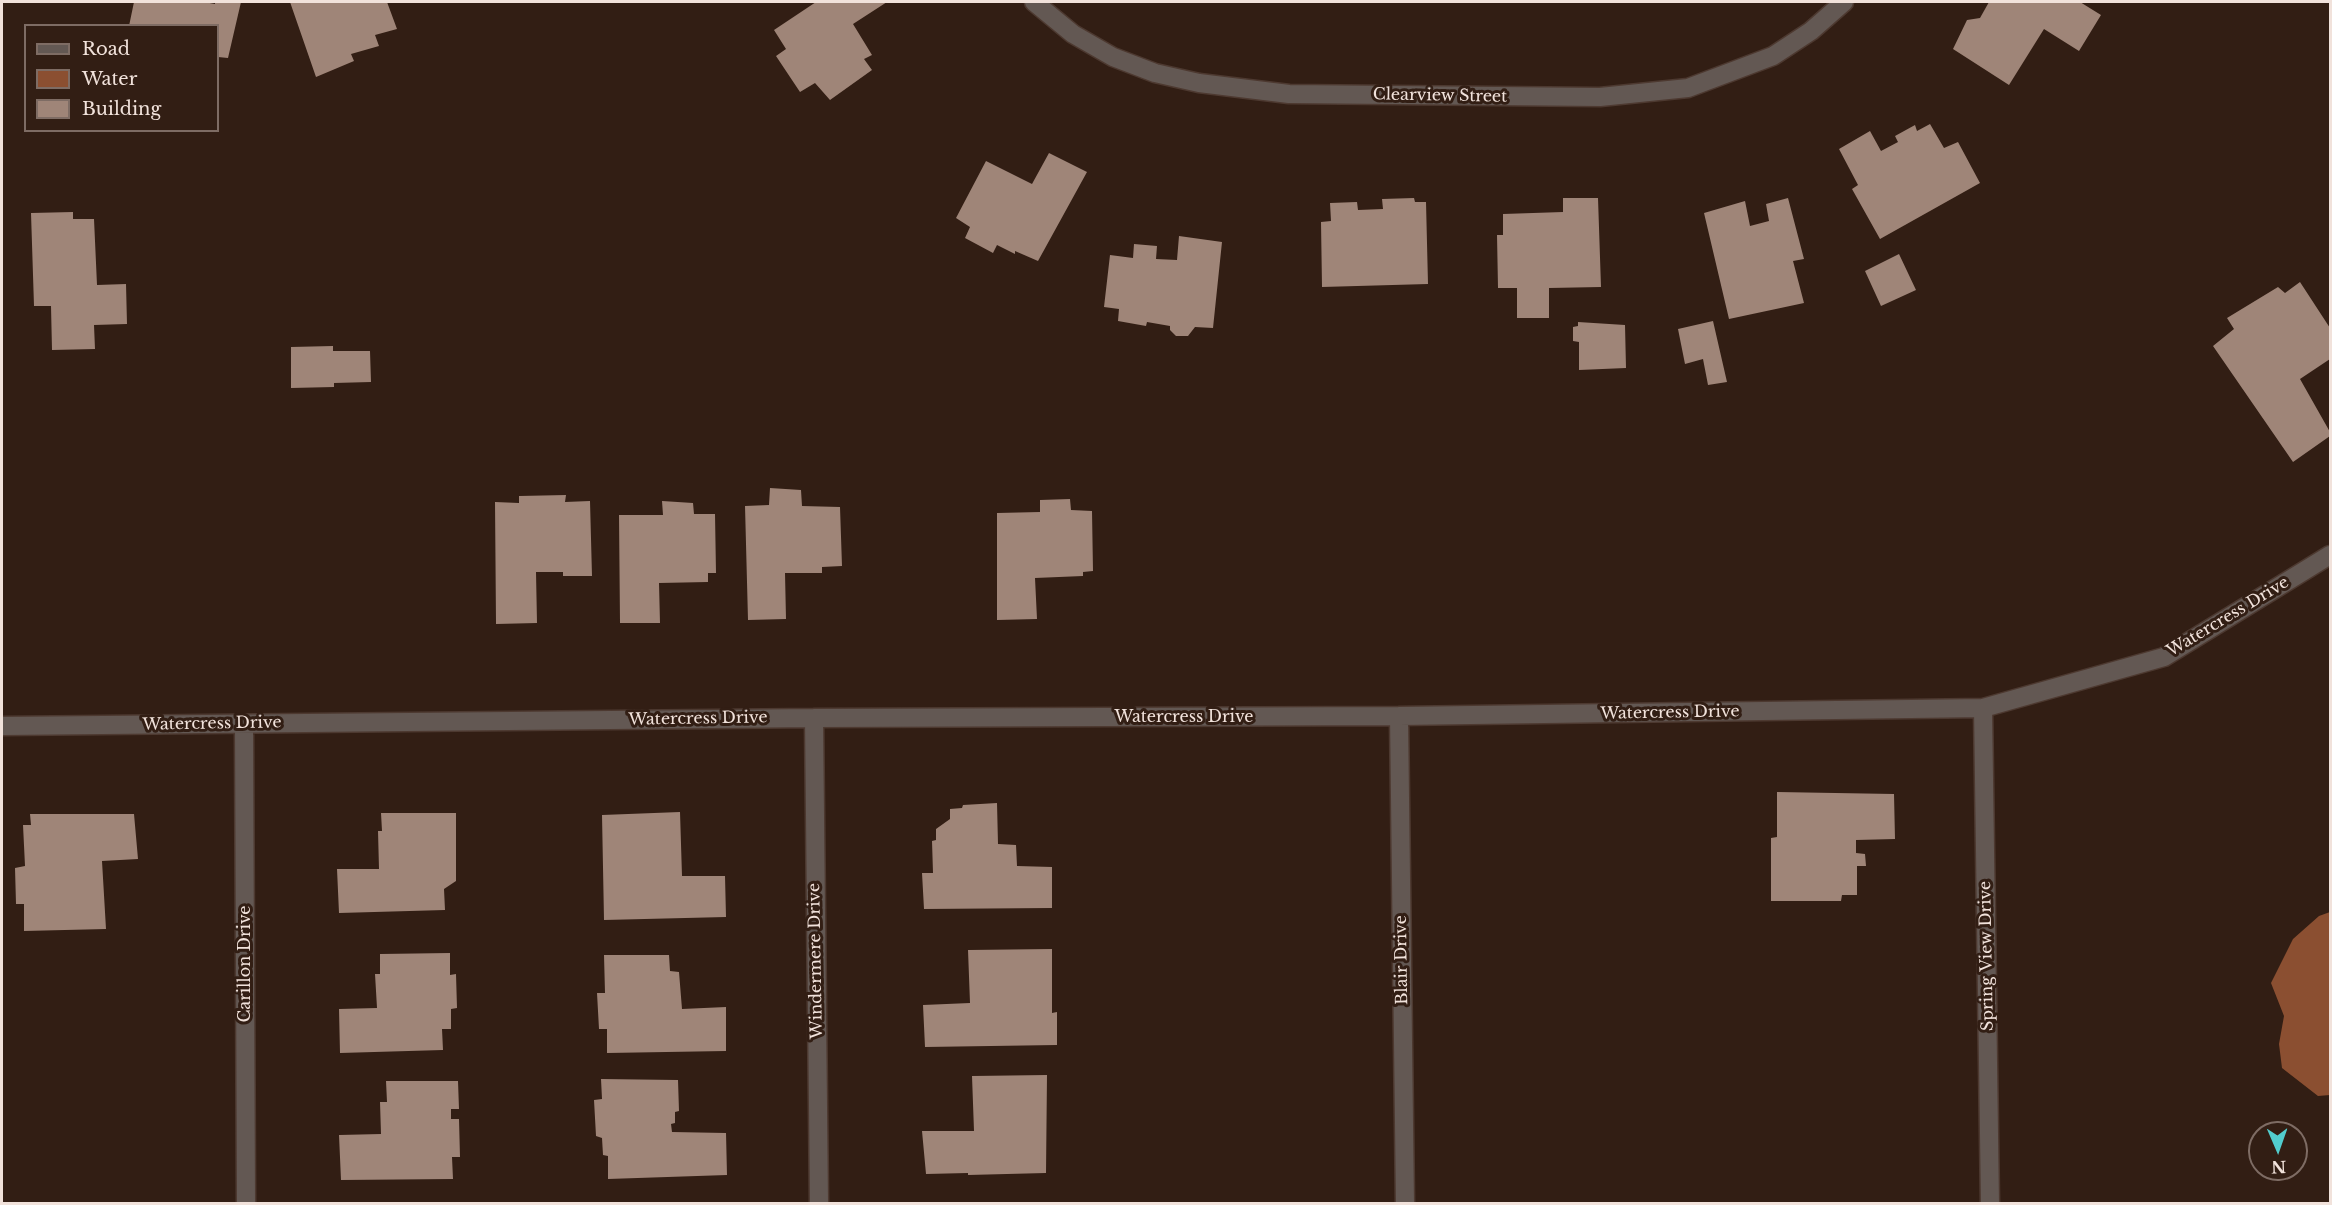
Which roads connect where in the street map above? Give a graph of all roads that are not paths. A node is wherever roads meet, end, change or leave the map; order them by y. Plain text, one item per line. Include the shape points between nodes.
1 (1034, 2) edge
2 (1844, 2) edge
3 (2331, 555) edge
4 (1983, 708) junction
5 (1399, 716) junction
6 (814, 718) junction
7 (244, 724) junction
8 (2, 726) edge
9 (246, 1203) edge
10 (819, 1203) edge
11 (1405, 1203) edge
12 (1990, 1203) edge

1 - 2 street, Clearview Street via 1073,34 1113,57 1155,73 1199,83 1288,94 1588,97 1688,87 1752,64 1773,56 1811,31
3 - 4 street, Watercress Drive via 2164,657
4 - 5 street, Watercress Drive
4 - 12 street, Spring View Drive
5 - 6 street, Watercress Drive
5 - 11 street, Blair Drive
6 - 7 street, Watercress Drive
6 - 10 street, Windermere Drive
7 - 8 street, Watercress Drive
7 - 9 street, Carillon Drive

